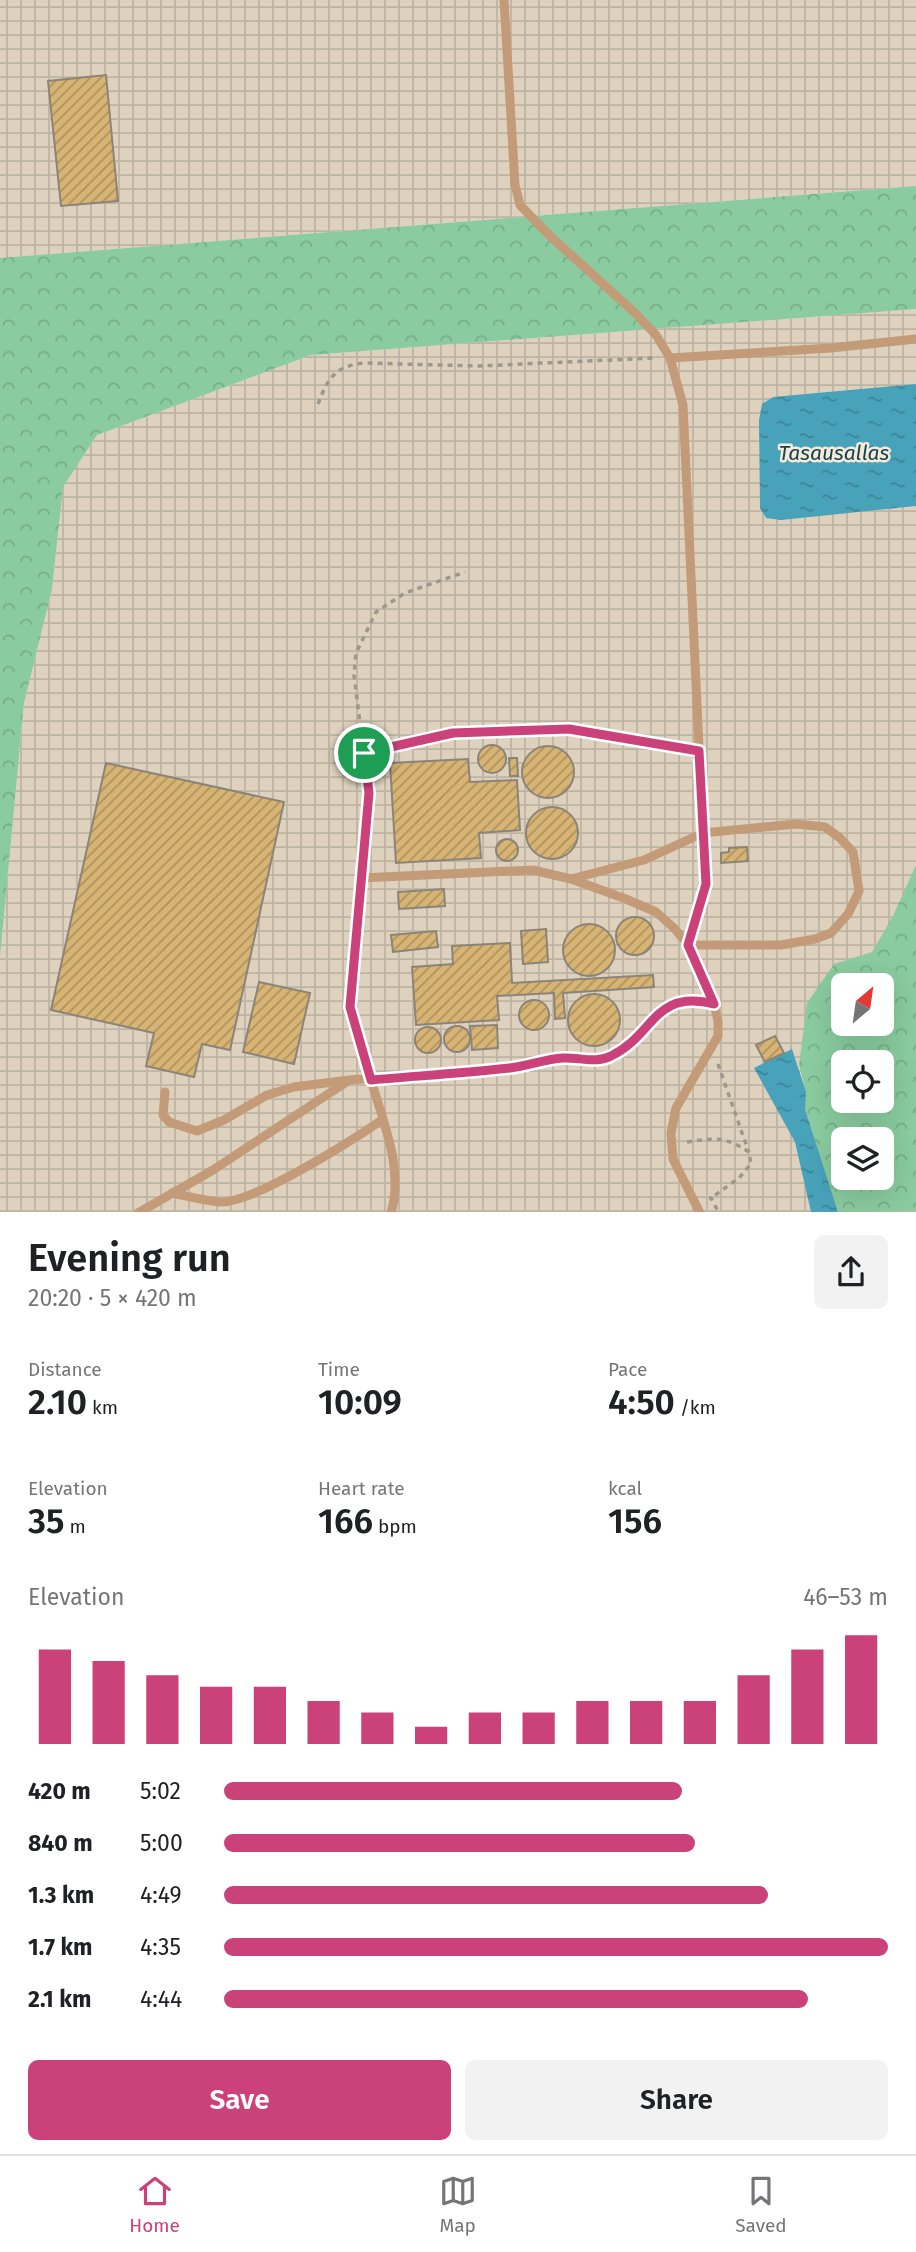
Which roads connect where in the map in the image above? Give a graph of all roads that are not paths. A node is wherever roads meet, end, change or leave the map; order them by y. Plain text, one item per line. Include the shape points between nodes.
1 (503, 0) edge
2 (916, 339) edge
3 (670, 358) junction
4 (699, 751) junction
5 (364, 753) road end
6 (703, 833) junction
7 (361, 878) road end
8 (571, 879) junction
9 (688, 945) junction
10 (714, 1004) junction
11 (349, 1080) junction
12 (371, 1080) junction
13 (165, 1092) dead end
14 (382, 1120) junction
15 (172, 1193) junction
16 (140, 1212) edge
17 (391, 1212) edge
18 (700, 1212) edge

1 - 3 lane via 520,205 634,312
2 - 3 lane
3 - 4 lane via 683,405
4 - 5 lane via 569,729 453,733
4 - 6 lane
6 - 8 lane via 644,860
6 - 9 lane via 706,884
6 - 9 lane via 796,824 825,827 853,852 859,891 848,914 831,933 815,939 780,945
7 - 8 lane via 533,870
8 - 9 lane via 656,912
9 - 10 lane
10 - 12 lane via 695,999 667,1006 634,1042 609,1058 566,1057 514,1068
10 - 18 lane via 718,1036 672,1121 673,1159
11 - 12 lane
11 - 13 lane via 267,1095 197,1131 169,1122 163,1115
11 - 15 lane
12 - 14 lane
14 - 15 lane via 336,1150 247,1196 221,1202
14 - 17 lane via 393,1157 397,1195
15 - 16 lane

